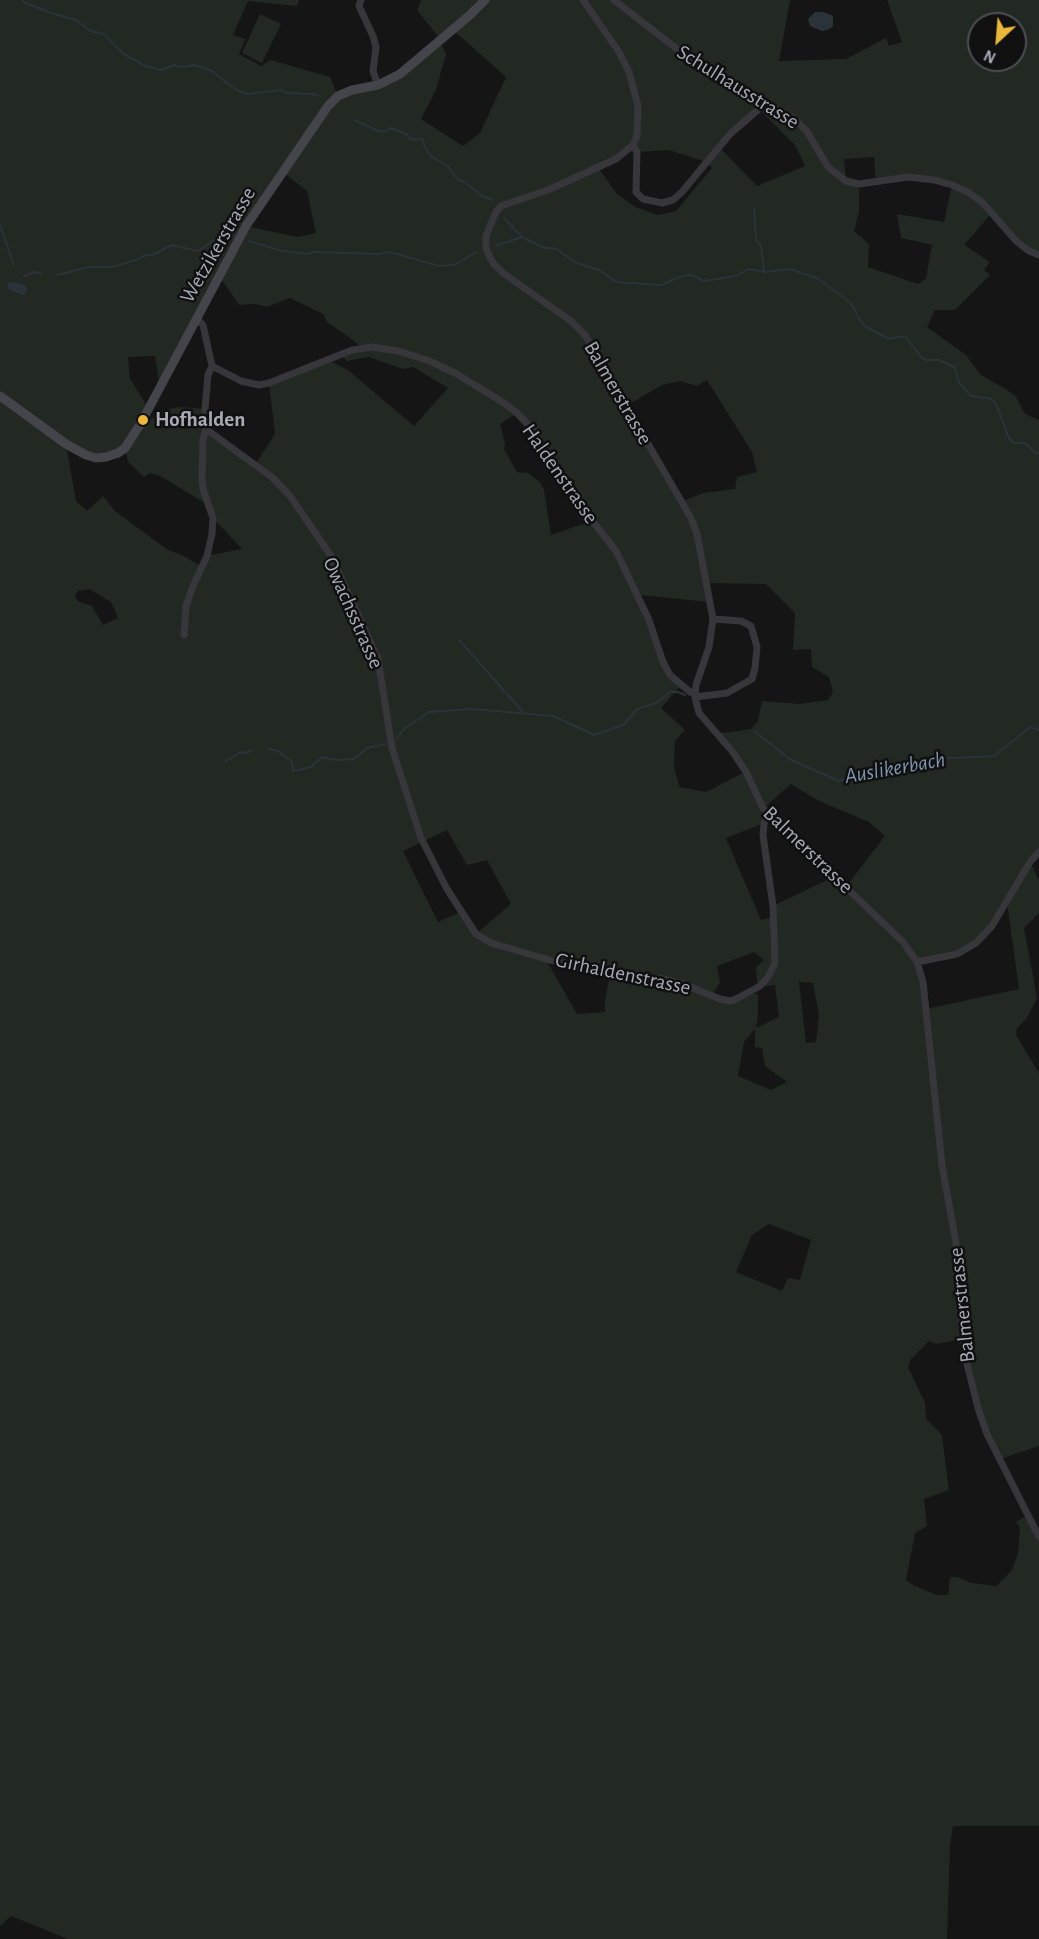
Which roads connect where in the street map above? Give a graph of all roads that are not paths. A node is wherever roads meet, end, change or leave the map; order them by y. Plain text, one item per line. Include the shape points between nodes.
1 (361, 0) edge
2 (485, 0) edge
3 (584, 0) edge
4 (614, 0) edge
5 (378, 85) junction
6 (764, 101) junction
7 (633, 145) junction
8 (1039, 249) edge
9 (1029, 251) junction
10 (1039, 255) edge
11 (196, 318) junction
12 (212, 366) junction
13 (0, 396) edge
14 (206, 429) junction
15 (712, 619) junction
16 (184, 635) dead end
17 (695, 695) junction
18 (770, 814) junction
19 (1039, 852) edge
20 (483, 940) joint
21 (917, 962) junction
22 (1039, 1537) edge

1 - 5 street via 359,6 376,47 373,71
2 - 5 street, Wetzikerstrasse via 400,74
3 - 7 street via 619,52 634,87 638,126
4 - 6 street, Schulhausstrasse via 704,70
5 - 11 street, Wetzikerstrasse via 352,90 328,106 246,226
6 - 7 street via 673,200 662,203 643,199 636,192 637,152
6 - 9 street, Schulhausstrasse via 806,130 828,166 846,181 860,184 908,177 952,185 983,203
7 - 15 street, Balmerstrasse via 616,159 501,206 486,236 486,249 503,273 585,335 691,518
8 - 9 street
9 - 10 street, Schulhausstrasse
11 - 12 street via 203,325
11 - 13 street, Wetzikerstrasse via 132,439 118,453 96,458 75,450
12 - 14 street via 205,400
12 - 17 street, Haldenstrasse via 241,381 259,385 352,350 372,347 427,360 504,403 534,431 555,473 616,551 649,620 669,675
14 - 16 street via 202,477 213,518 212,534 186,606
14 - 20 street, Owachsstrasse via 273,478 331,556 378,659 395,760 422,838 455,904
15 - 17 street, Balmerstrasse via 709,647 697,676
15 - 17 street via 741,621 751,626 757,647 755,668 752,679 727,693
17 - 18 street, Balmerstrasse via 699,713 732,751 759,803
18 - 20 street, Girhaldenstrasse via 762,835 773,906 775,963 760,986 736,999 720,999 663,979 584,970
18 - 21 street, Balmerstrasse via 903,942
19 - 21 street via 992,926 976,943 957,954
21 - 22 street, Balmerstrasse via 942,1165 956,1243 967,1364 987,1434

